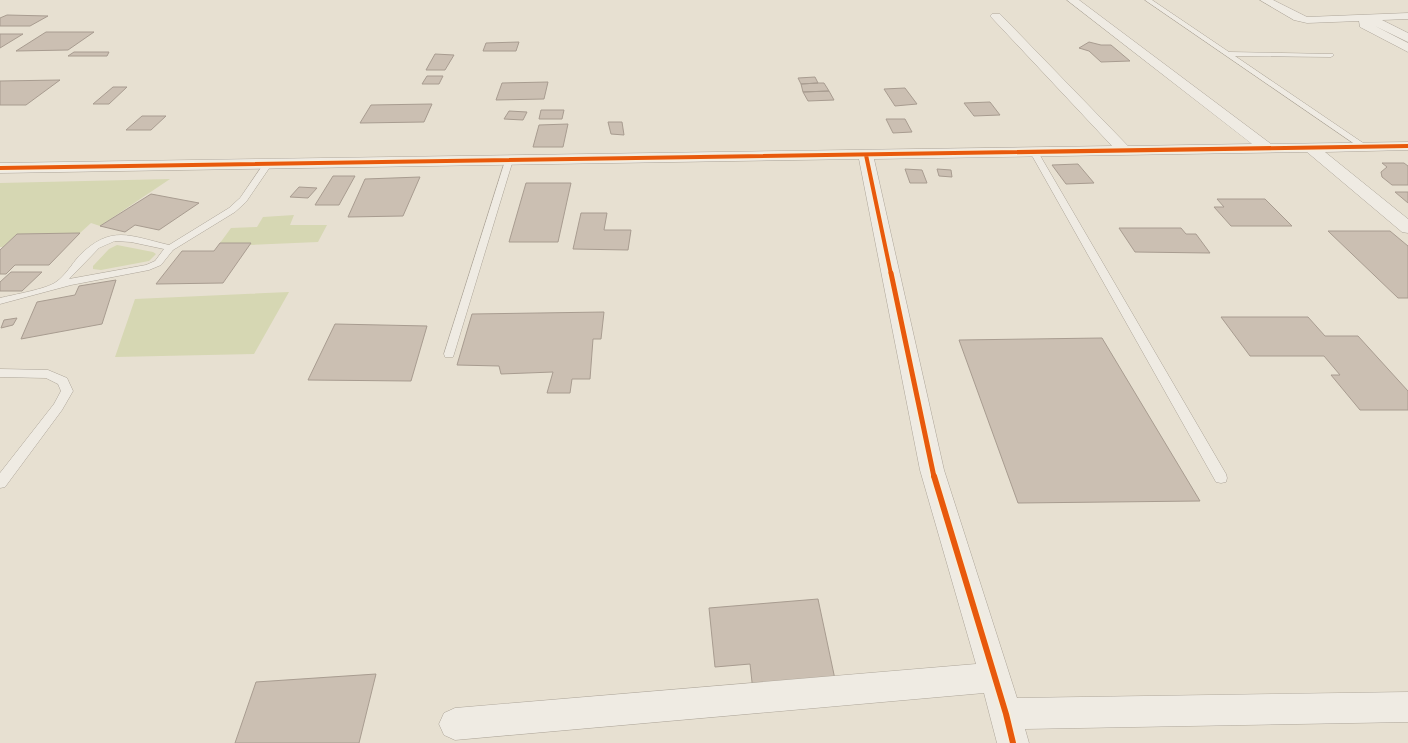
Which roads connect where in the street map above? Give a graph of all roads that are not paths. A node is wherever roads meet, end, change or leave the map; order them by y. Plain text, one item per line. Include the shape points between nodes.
1 (1072, 0) edge
2 (1148, 0) edge
3 (1265, 0) edge
4 (996, 16) dead end
5 (1408, 16) edge
6 (1364, 20) junction
7 (1408, 38) edge
8 (1408, 48) edge
9 (1228, 54) junction
10 (1331, 55) dead end
11 (1408, 146) edge
12 (1365, 147) junction
13 (1267, 148) junction
14 (1311, 148) junction
15 (1125, 150) junction
16 (1034, 152) junction
17 (866, 155) junction
18 (509, 160) junction
19 (268, 164) junction
20 (0, 168) edge
21 (1408, 228) edge
22 (170, 248) junction
23 (58, 286) junction
24 (0, 301) edge
25 (449, 354) dead end
26 (0, 373) edge
27 (1221, 478) dead end
28 (0, 483) edge
29 (995, 677) junction
30 (1408, 707) edge
31 (455, 724) dead end
32 (1010, 729) edge

1 - 13 street
2 - 9 lane
3 - 6 street via 1307,20
4 - 15 street
5 - 6 street
6 - 7 street via 1380,23
6 - 8 street via 1364,25
9 - 10 lane
9 - 12 lane
11 - 12 street
12 - 14 street
13 - 14 street
13 - 15 street
14 - 21 street
15 - 16 street
16 - 17 street
16 - 27 lane
17 - 18 street
17 - 29 street via 932,470
18 - 19 street
18 - 25 lane
19 - 20 street
19 - 22 lane via 232,210
22 - 23 lane via 158,263 149,267
22 - 23 lane via 109,238 100,243
23 - 24 lane
26 - 28 lane via 48,374 63,381 67,391
29 - 31 street
29 - 32 street
30 - 32 street

